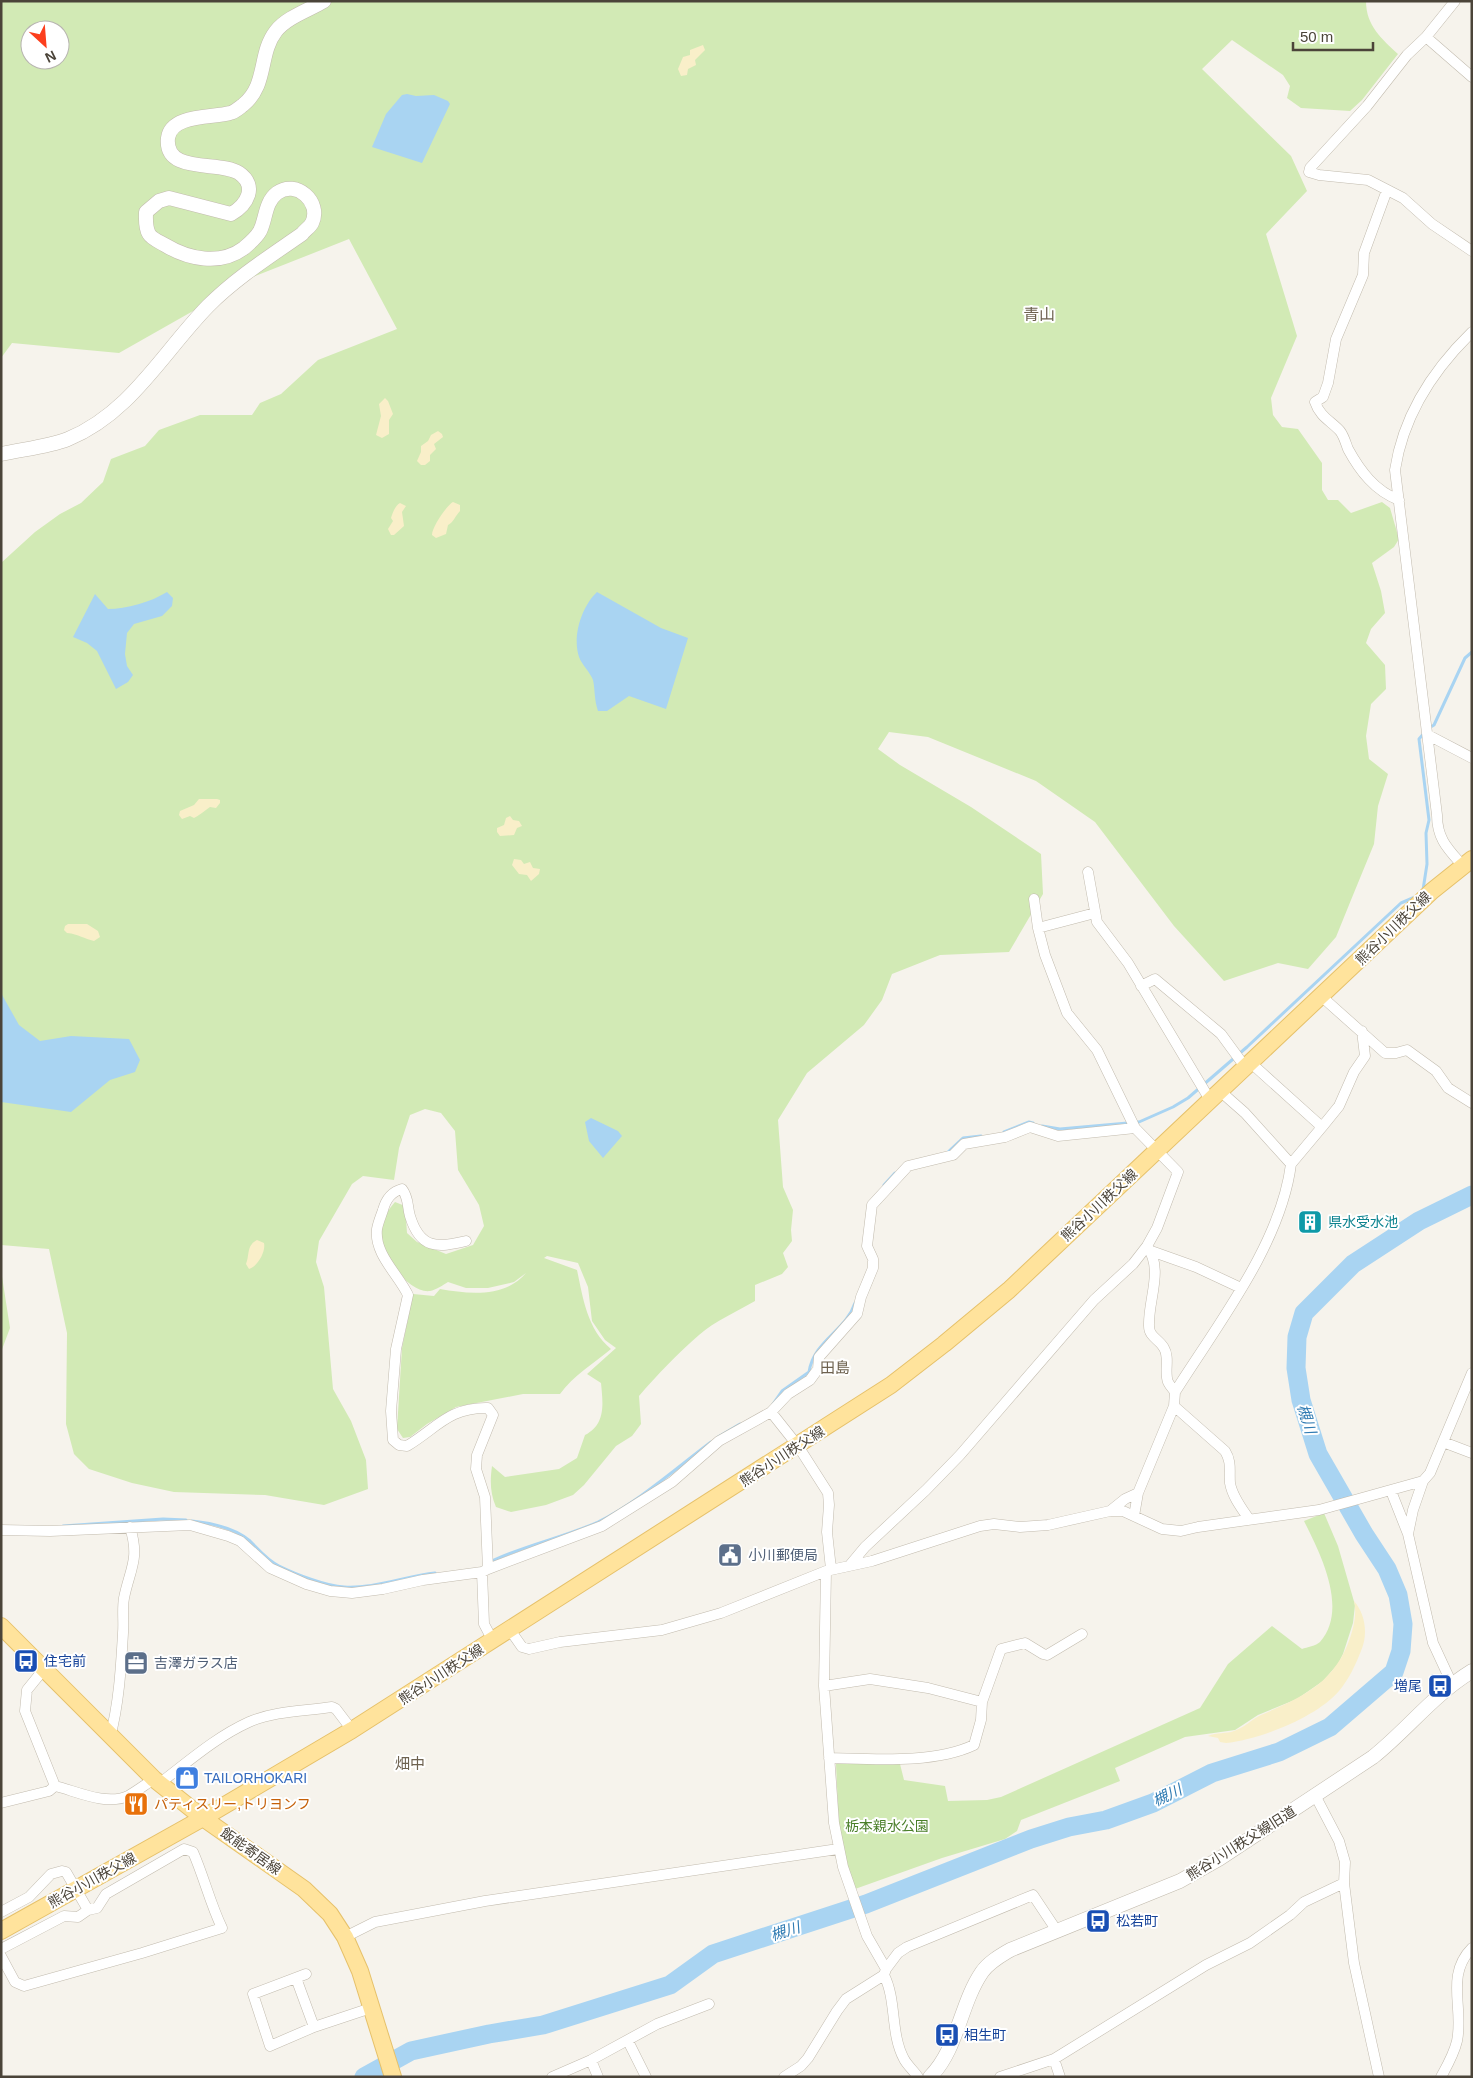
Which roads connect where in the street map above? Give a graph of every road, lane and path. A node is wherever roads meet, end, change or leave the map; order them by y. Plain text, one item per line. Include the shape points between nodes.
1 (324, 1) edge
2 (1455, 1) edge
3 (1426, 37) junction
4 (1472, 77) edge
5 (1387, 190) junction
6 (1472, 252) edge
7 (1472, 332) edge
8 (1, 454) edge
9 (1399, 500) junction
10 (1428, 735) junction
11 (1472, 758) edge
12 (1467, 862) edge
13 (1088, 872) dead end
14 (1034, 898) dead end
15 (1095, 913) junction
16 (1038, 928) junction
17 (1141, 986) junction
18 (1321, 996) junction
19 (1362, 1031) junction
20 (1247, 1063) junction
21 (1215, 1096) junction
22 (1472, 1103) edge
23 (1322, 1127) junction
24 (1136, 1128) junction
25 (1157, 1151) junction
26 (1291, 1164) junction
27 (466, 1241) dead end
28 (1149, 1248) junction
29 (1241, 1288) junction
30 (1472, 1373) edge
31 (1175, 1392) junction
32 (1174, 1406) junction
33 (772, 1412) junction
34 (1443, 1442) junction
35 (798, 1446) junction
36 (1472, 1453) edge
37 (1423, 1481) junction
38 (1391, 1491) junction
39 (1138, 1494) junction
40 (1110, 1511) junction
41 (1134, 1516) junction
42 (1249, 1519) junction
43 (130, 1527) junction
44 (1, 1530) edge
45 (1408, 1534) junction
46 (850, 1565) junction
47 (829, 1570) junction
48 (485, 1571) junction
49 (1, 1626) edge
50 (510, 1630) junction
51 (1082, 1634) dead end
52 (493, 1640) junction
53 (44, 1669) junction
54 (1472, 1671) edge
55 (1452, 1684) junction
56 (824, 1686) junction
57 (982, 1702) junction
58 (352, 1730) junction
59 (110, 1737) junction
60 (829, 1758) junction
61 (157, 1781) junction
62 (55, 1786) junction
63 (1316, 1797) junction
64 (1, 1803) edge
65 (203, 1818) junction
66 (838, 1849) junction
67 (1344, 1883) junction
68 (76, 1889) junction
69 (88, 1910) junction
70 (1, 1912) edge
71 (1, 1931) edge
72 (1058, 1931) junction
73 (345, 1937) junction
74 (1472, 1948) edge
75 (1, 1949) edge
76 (1, 1956) edge
77 (885, 1972) junction
78 (306, 1974) dead end
79 (296, 1978) junction
80 (709, 2004) dead end
81 (371, 2008) junction
82 (314, 2027) junction
83 (628, 2041) junction
84 (1054, 2059) junction
85 (591, 2060) junction
86 (929, 2076) edge
87 (393, 2077) edge
88 (552, 2077) edge
89 (598, 2077) edge
90 (646, 2077) edge
91 (784, 2077) edge
92 (1000, 2077) edge
93 (1060, 2077) edge
94 (1379, 2077) edge
95 (1441, 2077) edge

1 - 8 street via 277,29 266,48 262,77 244,104 232,112 186,120 177,124 169,134 169,148 174,157 183,162 239,173 247,182 248,201 231,214 169,198 159,201 146,212 150,235 178,253 197,259 227,256 253,241 269,202 277,193 293,189 308,196 315,212 312,224 229,286 209,305 122,405 68,439
2 - 3 street
3 - 4 street
3 - 5 street via 1407,54 1309,172 1368,180
5 - 6 street via 1403,198 1432,224
5 - 9 street via 1364,252 1363,275 1336,339 1328,383 1323,397 1315,402 1318,410 1341,432 1361,472 1387,495
7 - 9 street via 1453,350 1434,376 1406,426 1395,470
9 - 10 street
10 - 11 street
10 - 12 street via 1437,828 1443,842
12 - 18 main road, 熊谷小川秩父線
13 - 15 street
14 - 16 street
15 - 16 street
15 - 17 street via 1097,922
16 - 24 street via 1067,1013 1097,1050
17 - 20 street via 1155,979 1220,1034
17 - 21 street
18 - 19 street
18 - 20 main road, 熊谷小川秩父線
19 - 22 street via 1385,1053 1407,1050 1436,1072 1448,1088
19 - 23 street via 1366,1056 1354,1072 1339,1106
20 - 21 main road, 熊谷小川秩父線
20 - 23 street
21 - 25 main road, 熊谷小川秩父線
21 - 26 street via 1245,1113
23 - 26 street
24 - 25 street
24 - 33 street via 1058,1136 1030,1127 1005,1137 964,1144 952,1154 908,1166 872,1205 867,1246 873,1268 857,1314 820,1358 818,1369 810,1380 788,1394
25 - 28 street via 1178,1172
25 - 35 main road, 熊谷小川秩父線 via 980,1315 891,1385
26 - 29 street via 1283,1201 1256,1264
27 - 48 street via 438,1246 427,1242 416,1231 409,1214 407,1195 402,1189 394,1191 385,1202 377,1230 379,1246 408,1295 396,1349 393,1440 407,1446 450,1416 468,1409 488,1408 493,1415 477,1455 476,1469 485,1497
28 - 29 street
28 - 31 street via 1155,1265 1149,1326 1151,1336 1164,1347 1168,1382
28 - 46 street via 1088,1307 960,1455
29 - 31 street
30 - 34 street
31 - 32 street
32 - 39 street
32 - 42 street via 1225,1451 1229,1458 1230,1484 1238,1504
33 - 35 street
33 - 48 street via 719,1441 672,1482 602,1526
34 - 36 street
34 - 37 street
35 - 47 street via 828,1493
35 - 50 main road, 熊谷小川秩父線
37 - 38 street
37 - 45 street
38 - 42 street via 1319,1510
38 - 45 street
39 - 40 street via 1125,1498
39 - 41 street
40 - 41 street via 1123,1511
40 - 46 street via 1048,1525 980,1526 872,1562
41 - 42 street via 1162,1529 1181,1531
43 - 44 street
43 - 48 street via 190,1525 228,1536 240,1541 270,1568 330,1591 383,1589
43 - 59 street via 135,1542 135,1562 124,1599 116,1714
45 - 55 street via 1433,1643
46 - 47 street
47 - 50 street via 721,1613 662,1630 560,1642 529,1649 522,1647
47 - 56 street
48 - 52 street via 484,1624
49 - 53 main road, 飯能寄居線
50 - 52 main road, 熊谷小川秩父線
51 - 57 street via 1047,1655 1024,1643 1001,1649
52 - 58 main road, 熊谷小川秩父線
53 - 59 main road, 飯能寄居線
53 - 62 street via 27,1690 25,1711
54 - 55 street, 熊谷小川秩父線旧道
55 - 63 street, 熊谷小川秩父線旧道 via 1394,1740
56 - 57 street via 870,1679 928,1688
56 - 60 street
57 - 60 street via 982,1720 974,1745 961,1751 900,1760
58 - 61 street via 332,1707 280,1713 250,1721
58 - 65 main road, 熊谷小川秩父線
59 - 61 main road, 飯能寄居線
60 - 66 street
61 - 62 street via 113,1799
61 - 65 main road, 飯能寄居線
62 - 64 street via 49,1791
63 - 67 street via 1339,1841 1345,1862
63 - 72 street, 熊谷小川秩父線旧道 via 1219,1860 1180,1881
65 - 68 main road, 熊谷小川秩父線
65 - 73 main road, 飯能寄居線 via 304,1889 330,1914
66 - 73 street via 484,1901 375,1922
66 - 77 street via 867,1936
67 - 84 street via 1304,1902 1250,1943 1206,1965
67 - 94 street via 1360,1994
68 - 69 street
68 - 70 street via 66,1872 57,1871 29,1897
68 - 71 main road, 熊谷小川秩父線
69 - 75 street via 78,1917 64,1916 55,1920
69 - 76 street via 97,1908 106,1894 184,1849 193,1852 222,1928 24,1986 15,1982
72 - 77 street via 1033,1895 907,1947 898,1953
72 - 86 street, 熊谷小川秩父線旧道 via 1010,1950 982,1972 945,2057
73 - 81 main road, 飯能寄居線
74 - 95 street via 1465,1955 1456,1976 1457,2040
77 - 86 street via 900,2051 904,2060
77 - 91 street via 846,1999 808,2058
78 - 79 street
79 - 82 street
79 - 82 street via 253,1994 270,2046
80 - 83 street via 657,2024
81 - 82 street
81 - 87 main road, 飯能寄居線
83 - 85 street
83 - 90 street
84 - 92 street
84 - 93 street
85 - 88 street
85 - 89 street

